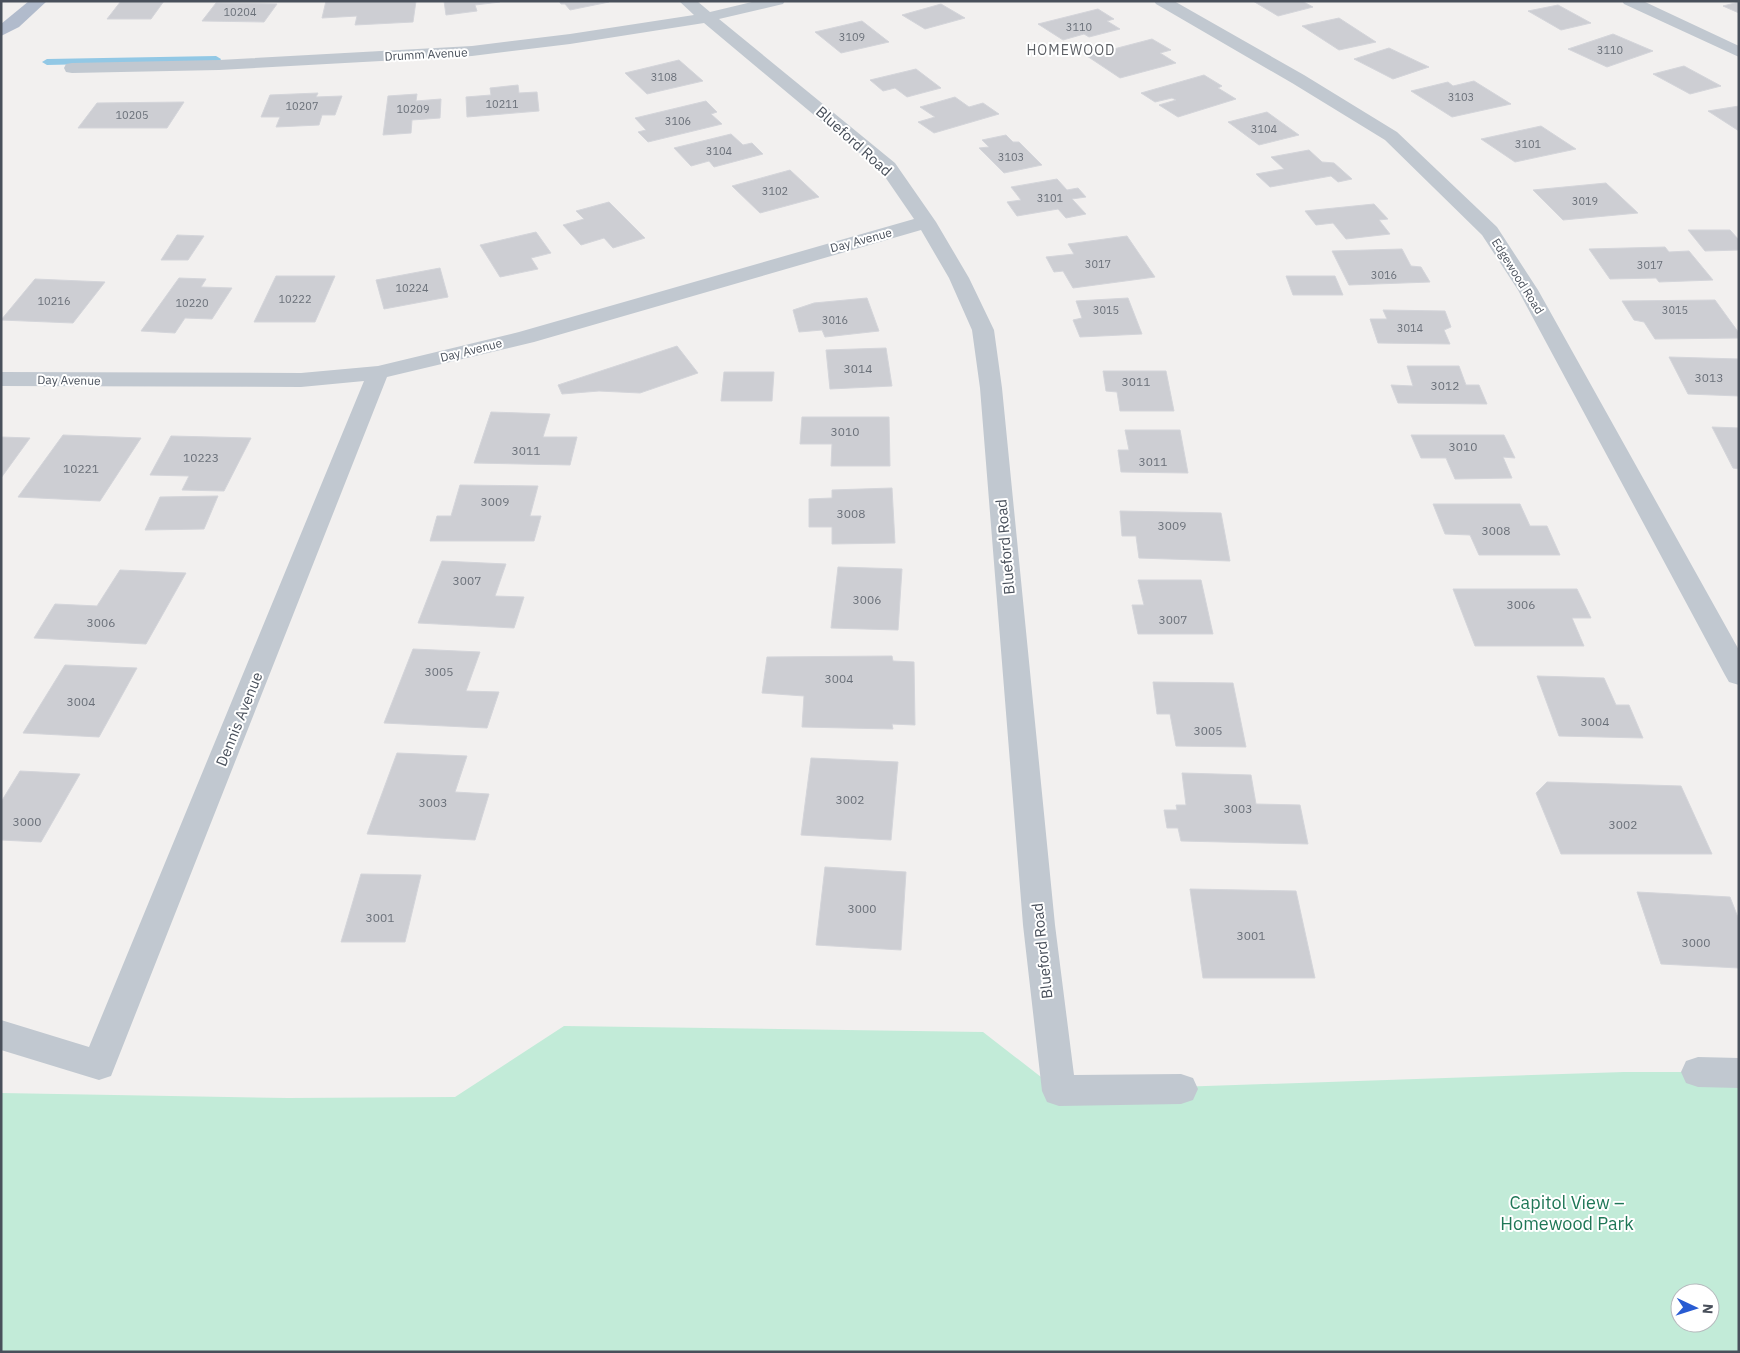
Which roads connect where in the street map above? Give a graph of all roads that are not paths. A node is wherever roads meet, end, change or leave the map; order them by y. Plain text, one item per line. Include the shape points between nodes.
1 (40, 1) edge
2 (687, 1) edge
3 (777, 1) edge
4 (1162, 1) edge
5 (1630, 1) edge
6 (705, 18) junction
7 (1, 30) edge
8 (1739, 52) edge
9 (72, 68) dead end
10 (926, 222) junction
11 (378, 373) junction
12 (1, 379) edge
13 (1739, 675) edge
14 (1, 1035) edge
15 (1698, 1072) dead end
16 (1739, 1073) edge
17 (1181, 1089) dead end

1 - 7 main road
2 - 6 street, Blueford Road
3 - 6 street, Drumm Avenue
4 - 13 street, Edgewood Road via 1391,136 1490,231 1528,290
5 - 8 street
6 - 9 street, Drumm Avenue via 570,40 472,51 219,65
6 - 10 street, Blueford Road via 888,167
10 - 11 street, Day Avenue via 526,337
10 - 17 street, Blueford Road via 959,278 982,330 990,379 1038,925 1059,1091
11 - 12 street, Day Avenue via 302,380
11 - 14 street, Dennis Avenue via 99,1065
15 - 16 street

